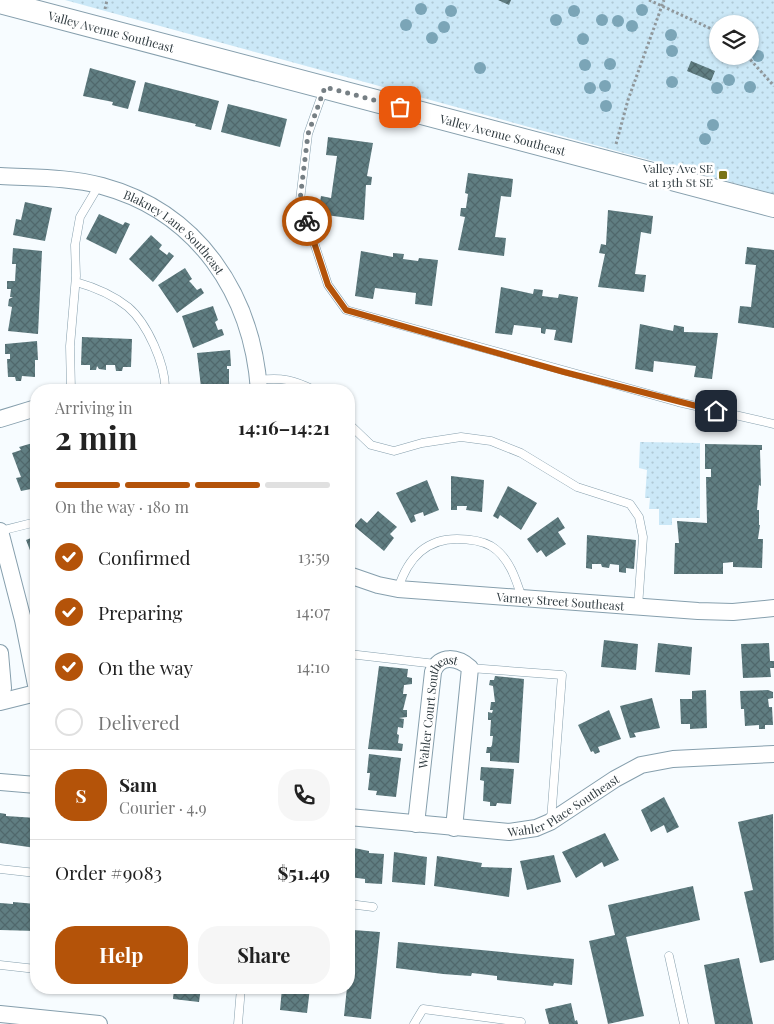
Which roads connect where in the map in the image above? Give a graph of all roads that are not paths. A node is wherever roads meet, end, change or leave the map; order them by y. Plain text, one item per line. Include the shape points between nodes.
1 (0, 2) edge
2 (325, 87) junction
3 (0, 176) edge
4 (99, 186) junction
5 (774, 206) edge
6 (76, 282) junction
7 (71, 384) edge
8 (165, 384) edge
9 (259, 384) edge
10 (261, 384) edge
11 (302, 384) edge
12 (30, 410) edge
13 (0, 419) edge
14 (774, 424) edge
15 (355, 430) edge
16 (30, 524) edge
17 (0, 531) edge
18 (355, 577) edge
19 (398, 589) junction
20 (522, 598) junction
21 (638, 606) junction
22 (774, 608) edge
23 (0, 653) edge
24 (355, 655) edge
25 (30, 656) edge
26 (436, 664) junction
27 (470, 668) junction
28 (30, 694) edge
29 (0, 696) edge
30 (0, 702) edge
31 (774, 754) edge
32 (0, 782) edge
33 (30, 784) edge
34 (355, 818) edge
35 (550, 822) junction
36 (416, 824) junction
37 (454, 828) junction
38 (0, 869) edge
39 (30, 872) edge
40 (355, 905) edge
41 (373, 907) dead end
42 (669, 956) dead end
43 (0, 964) edge
44 (30, 968) edge
45 (240, 994) edge
46 (0, 1014) edge
47 (521, 1022) dead end
48 (98, 1024) edge
49 (238, 1024) edge
50 (414, 1024) edge
51 (684, 1024) edge

1 - 2 street, Valley Avenue Southeast
2 - 5 street, Valley Avenue Southeast
2 - 14 lane via 308,134 300,200 328,285 346,310 669,400
3 - 4 street, Blakney Lane Southeast
4 - 6 lane via 80,217 75,245
4 - 9 street, Blakney Lane Southeast via 121,192 163,213 204,248 232,286 249,328
6 - 7 lane via 70,346
6 - 8 lane via 95,288 128,308 151,338 164,370
10 - 11 lane via 277,377
12 - 13 street
15 - 21 lane via 371,445 394,452 422,443 460,437 491,441 521,453 577,488 630,504 639,517 643,537
16 - 17 lane
17 - 25 street
18 - 19 street, Varney Street Southeast
19 - 20 street, Varney Street Southeast
19 - 20 lane via 407,566 424,547 444,539 472,539 491,547 504,559 515,575
20 - 21 street, Varney Street Southeast
21 - 22 street, Varney Street Southeast via 707,611
23 - 29 street via 3,688
24 - 26 lane
26 - 27 street, Wahler Court Southeast via 453,659
26 - 36 street, Wahler Court Southeast
27 - 35 lane via 562,675
27 - 37 street, Wahler Court Southeast
28 - 30 street
31 - 35 street, Wahler Place Southeast via 673,759 641,765
32 - 33 street
34 - 36 street, Wahler Place Southeast
35 - 37 street, Wahler Place Southeast via 536,828 509,832
36 - 37 street, Wahler Place Southeast
38 - 39 lane
40 - 41 lane
42 - 51 lane
43 - 44 lane
45 - 49 lane
46 - 48 street
47 - 50 lane via 423,1009

